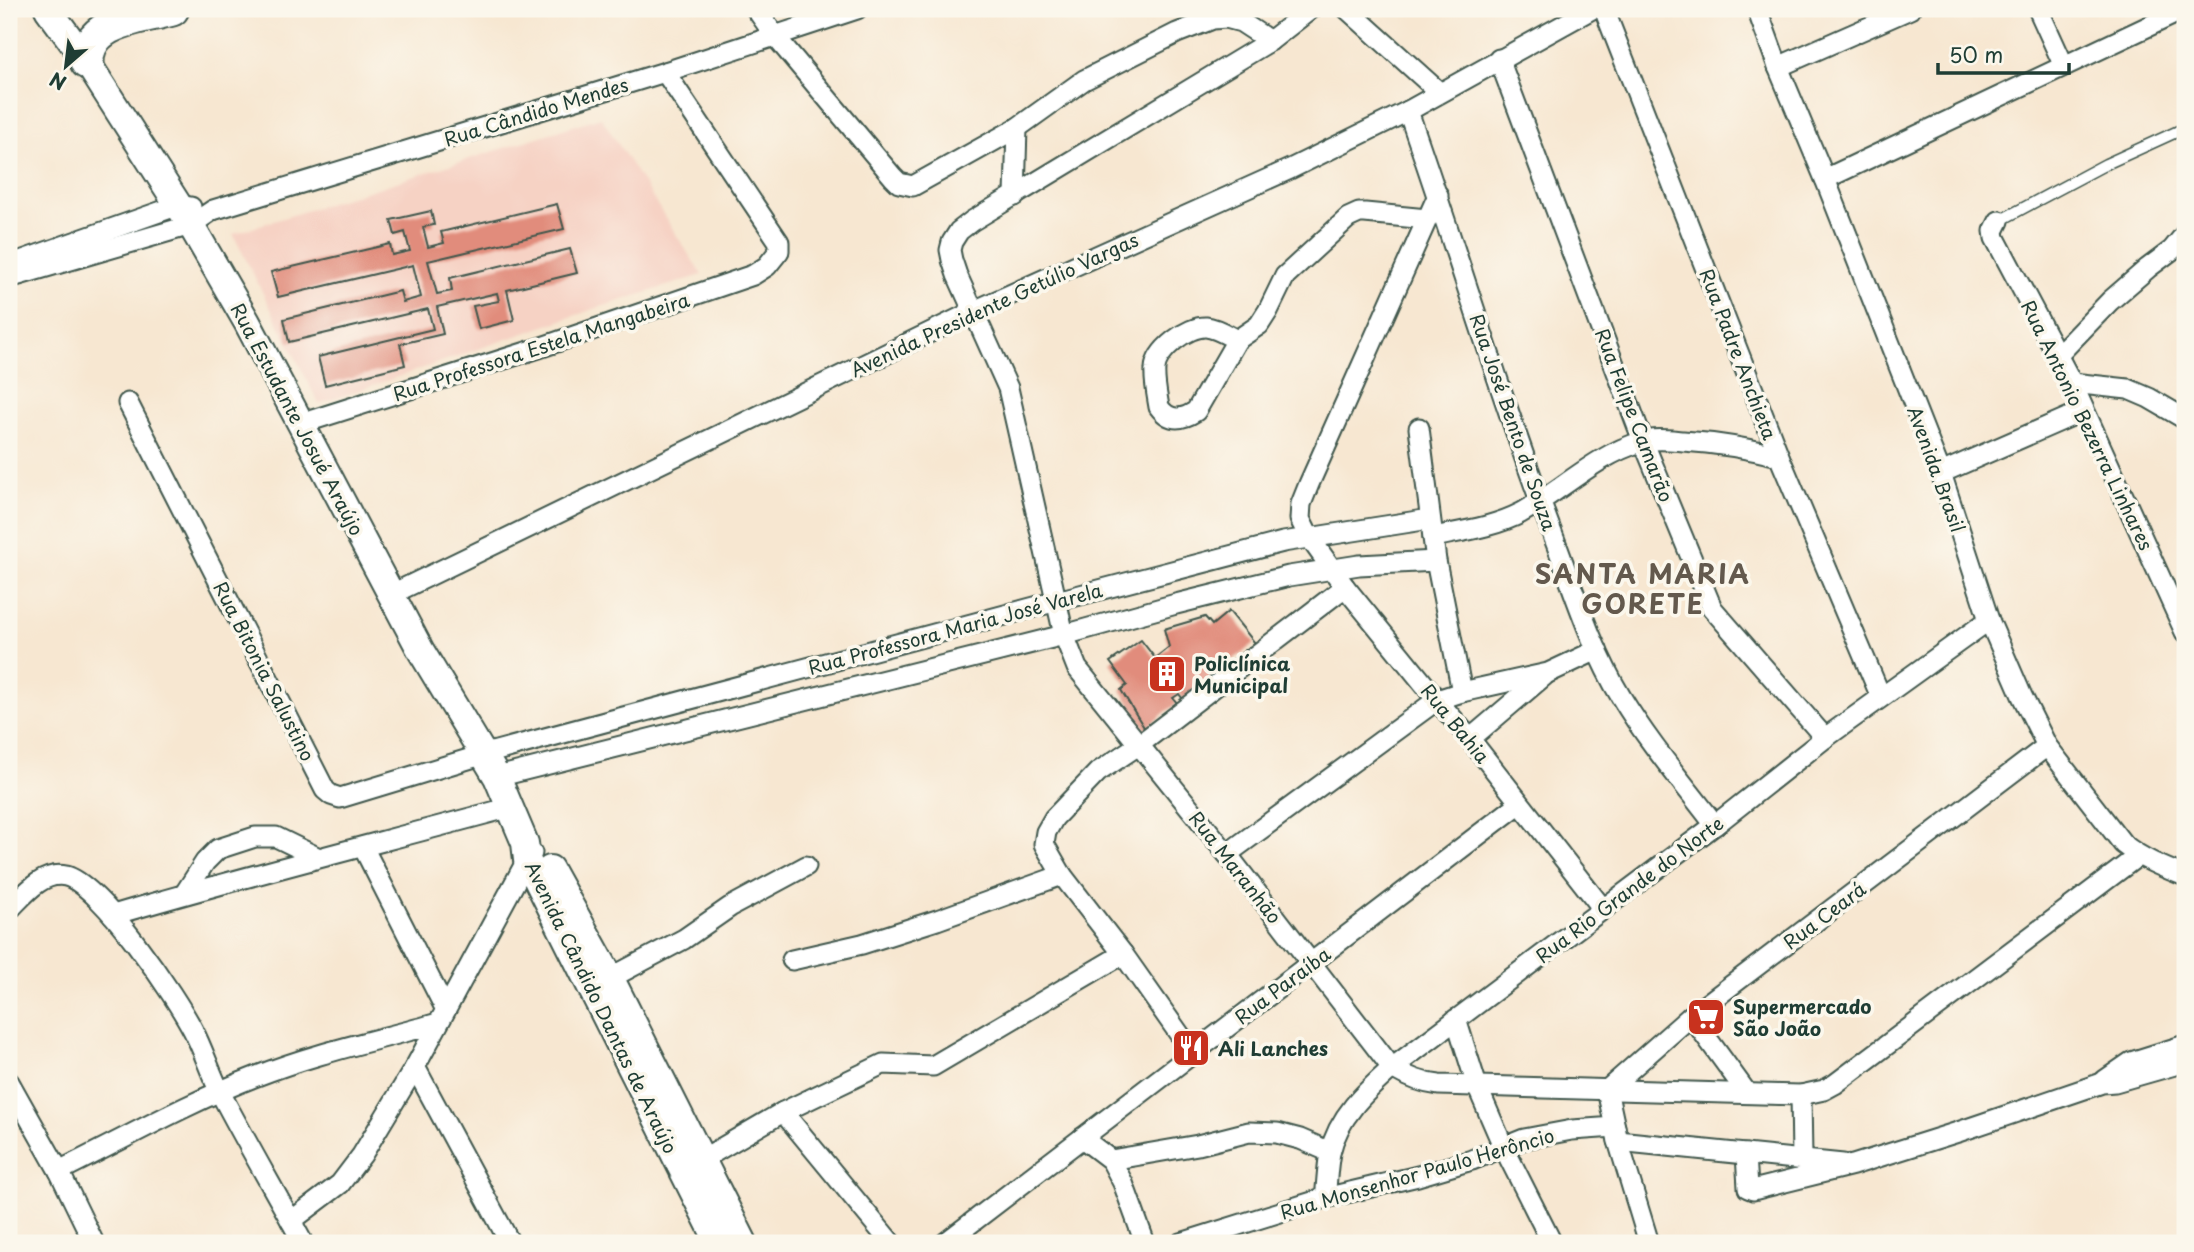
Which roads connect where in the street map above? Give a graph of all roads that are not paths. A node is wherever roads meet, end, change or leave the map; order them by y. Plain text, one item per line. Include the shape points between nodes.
1 (48, 9) edge
2 (172, 9) edge
3 (756, 9) edge
4 (857, 9) edge
5 (1311, 9) edge
6 (1347, 9) edge
7 (1592, 9) edge
8 (1604, 9) edge
9 (1757, 9) edge
10 (1910, 9) edge
11 (2038, 9) edge
12 (2185, 9) edge
13 (775, 36) junction
14 (1270, 41) junction
15 (1499, 59) junction
16 (87, 62) junction
17 (2064, 66) junction
18 (1778, 67) junction
19 (666, 72) junction
20 (1439, 92) junction
21 (1408, 111) junction
22 (1017, 128) junction
23 (2185, 128) edge
24 (1825, 178) junction
25 (1438, 195) junction
26 (1016, 197) junction
27 (194, 213) junction
28 (1427, 219) junction
29 (1999, 221) joint
30 (2185, 234) edge
31 (66, 253) junction
32 (2179, 253) edge
33 (9, 265) edge
34 (9, 278) edge
35 (974, 311) junction
36 (1237, 340) junction
37 (2058, 355) junction
38 (2072, 383) junction
39 (128, 403) dead end
40 (2083, 411) junction
41 (2185, 419) edge
42 (300, 424) junction
43 (1419, 428) dead end
44 (1643, 441) junction
45 (1779, 456) junction
46 (1941, 473) junction
47 (1540, 502) junction
48 (1431, 528) junction
49 (1309, 537) junction
50 (1436, 561) junction
51 (1332, 569) junction
52 (1345, 587) junction
53 (392, 594) junction
54 (1057, 601) junction
55 (1989, 620) junction
56 (2185, 632) edge
57 (1065, 635) junction
58 (1597, 650) junction
59 (1548, 673) junction
60 (1462, 692) junction
61 (1881, 696) junction
62 (1437, 700) junction
63 (1470, 738) junction
64 (1825, 738) junction
65 (1140, 744) junction
66 (2047, 746) junction
67 (491, 766) junction
68 (1519, 804) junction
69 (511, 807) junction
70 (1715, 825) junction
71 (363, 847) junction
72 (530, 850) junction
73 (1227, 855) junction
74 (2138, 856) junction
75 (317, 857) junction
76 (806, 866) dead end
77 (1062, 875) junction
78 (2185, 876) edge
79 (185, 893) junction
80 (9, 909) edge
81 (1603, 909) junction
82 (113, 915) junction
83 (1123, 954) junction
84 (792, 960) dead end
85 (1311, 963) junction
86 (601, 983) junction
87 (442, 1016) junction
88 (1691, 1016) junction
89 (1456, 1019) junction
90 (1192, 1052) junction
91 (2184, 1054) edge
92 (415, 1067) junction
93 (1392, 1068) junction
94 (645, 1072) junction
95 (9, 1082) edge
96 (1477, 1086) junction
97 (1607, 1090) junction
98 (220, 1092) junction
99 (1747, 1093) junction
100 (1801, 1095) junction
101 (783, 1112) junction
102 (1616, 1134) junction
103 (1082, 1138) junction
104 (1503, 1146) junction
105 (1330, 1152) junction
106 (1745, 1154) junction
107 (1802, 1158) junction
108 (701, 1160) junction
109 (1111, 1160) junction
110 (1853, 1165) junction
111 (59, 1171) junction
112 (1325, 1198) junction
113 (710, 1201) junction
114 (291, 1221) junction
115 (94, 1243) edge
116 (303, 1243) edge
117 (510, 1243) edge
118 (719, 1243) edge
119 (744, 1243) edge
120 (891, 1243) edge
121 (945, 1243) edge
122 (1145, 1243) edge
123 (1181, 1243) edge
124 (1552, 1243) edge
125 (1649, 1243) edge

1 - 16 main road, Rua Estudante Josué Araújo
2 - 16 highway via 104,30 91,43
3 - 13 street
4 - 13 street, Rua Cândido Mendes
5 - 14 street
6 - 20 street
7 - 15 street, Avenida Presidente Getúlio Vargas
8 - 45 street, Rua Padre Anchieta
9 - 18 street, Avenida Brasil
10 - 18 street
11 - 17 street
12 - 17 street
13 - 19 street, Rua Cândido Mendes
13 - 22 street via 899,183 913,186
14 - 22 street via 1241,22 1213,19 1084,80
14 - 26 street
15 - 20 street, Avenida Presidente Getúlio Vargas
15 - 44 street, Rua Felipe Camarão
16 - 27 main road, Rua Estudante Josué Araújo
17 - 24 street
18 - 24 street, Avenida Brasil
19 - 27 street, Rua Cândido Mendes
19 - 42 street, Rua Professora Estela Mangabeira via 779,242 779,251 767,266 753,275 526,352
20 - 21 street, Avenida Presidente Getúlio Vargas
21 - 25 street, Rua José Bento de Souza
21 - 35 street, Avenida Presidente Getúlio Vargas
22 - 26 street
23 - 29 lane
24 - 46 street, Avenida Brasil
25 - 28 street
25 - 47 street, Rua José Bento de Souza
26 - 35 street, Rua Maranhão via 972,221 952,242 957,275
27 - 31 street, Rua Cândido Mendes
27 - 42 main road, Rua Estudante Josué Araújo
28 - 36 street via 1365,213 1348,218 1285,275 1259,325
28 - 49 street via 1301,504 1300,519
29 - 37 street, Rua Antonio Bezerra Linhares via 1995,237
30 - 32 street
31 - 33 street, Rua Cândido Mendes
31 - 34 street, Rua Cândido Mendes
32 - 37 street via 2148,268
35 - 53 street, Avenida Presidente Getúlio Vargas
35 - 54 street, Rua Maranhão via 1008,388
36 - 36 street via 1196,411 1176,420 1161,411 1155,369 1166,347 1203,327
37 - 38 street, Rua Antonio Bezerra Linhares
38 - 40 street, Rua Antonio Bezerra Linhares
38 - 41 street via 2128,389
39 - 67 street, Rua Bitonia Salustino via 325,790 340,798
40 - 46 street
40 - 56 street, Rua Antonio Bezerra Linhares
42 - 53 main road, Rua Estudante Josué Araújo
43 - 48 street
44 - 45 street via 1710,442
44 - 47 street, Rua Professora Maria José Varela via 1596,464
44 - 64 street, Rua Felipe Camarão via 1712,608
45 - 61 street, Rua Padre Anchieta
46 - 55 street, Avenida Brasil
47 - 48 street, Rua Professora Maria José Varela via 1496,524
47 - 58 street, Rua José Bento de Souza
48 - 49 street, Rua Professora Maria José Varela
48 - 50 street
49 - 51 street, Rua Bahia
49 - 54 street, Rua Professora Maria José Varela
50 - 51 street, Rua Professora Maria José Varela
50 - 60 street
51 - 52 street, Rua Bahia
51 - 57 street, Rua Professora Maria José Varela via 1289,576
52 - 62 street, Rua Bahia
52 - 65 street
53 - 67 main road, Rua Estudante Josué Araújo
54 - 57 street, Rua Maranhão
54 - 67 street, Rua Professora Maria José Varela
55 - 61 street, Rua Rio Grande do Norte
55 - 66 street, Avenida Brasil
57 - 65 street, Rua Maranhão via 1077,668
57 - 67 street, Rua Professora Maria José Varela
58 - 59 street
58 - 70 street, Rua José Bento de Souza via 1621,696
59 - 60 street
59 - 63 street
60 - 62 street
61 - 64 street, Rua Rio Grande do Norte
62 - 63 street, Rua Bahia
62 - 73 street
63 - 68 street, Rua Bahia
64 - 70 street, Rua Rio Grande do Norte
65 - 73 street, Rua Maranhão
65 - 77 street via 1098,772 1054,818 1044,844
66 - 74 street, Avenida Brasil via 2123,844
66 - 88 street, Rua Ceará
67 - 69 main road, Rua Estudante Josué Araújo
68 - 81 street, Rua Bahia
68 - 85 street, Rua Paraíba
69 - 71 street
69 - 72 main road, Rua Estudante Josué Araújo
70 - 81 street, Rua Rio Grande do Norte
71 - 75 street
71 - 87 street
72 - 86 main road, Avenida Cândido Dantas de Araújo
72 - 87 street
73 - 85 street, Rua Maranhão
74 - 78 street, Avenida Brasil
74 - 100 street via 1824,1090
75 - 79 street
75 - 79 street via 276,837 255,837 218,849
76 - 86 street
77 - 83 street
77 - 84 street via 862,944
79 - 82 street
80 - 82 street via 35,883 52,875 67,876 83,885
81 - 89 street, Rua Rio Grande do Norte
82 - 98 street via 193,1030
83 - 90 street
83 - 101 street via 933,1066 883,1064
85 - 90 street, Rua Paraíba
85 - 93 street, Rua Maranhão
86 - 94 main road, Avenida Cândido Dantas de Araújo
87 - 92 street
87 - 98 street via 258,1075
88 - 97 street, Rua Ceará
88 - 99 street
89 - 93 street, Rua Rio Grande do Norte
89 - 96 street
90 - 103 street, Rua Paraíba
91 - 110 street via 2115,1082
92 - 114 street via 340,1184
92 - 117 street
93 - 96 street via 1424,1083
93 - 105 street, Rua Rio Grande do Norte via 1359,1098 1343,1120
94 - 108 main road, Avenida Cândido Dantas de Araújo
94 - 113 main road, Avenida Cândido Dantas de Araújo
95 - 111 street
96 - 97 street
96 - 104 street
97 - 99 street
97 - 102 street
98 - 111 street
98 - 114 street
99 - 100 street
100 - 107 street
101 - 108 street
101 - 120 street
102 - 104 street, Rua Monsenhor Paulo Herôncio via 1572,1130
102 - 106 street, Rua Monsenhor Paulo Herôncio
102 - 125 street
103 - 109 street
103 - 121 street, Rua Paraíba
104 - 112 street, Rua Monsenhor Paulo Herôncio via 1429,1173
104 - 124 street
105 - 109 street via 1277,1133 1249,1132
105 - 112 street, Rua Rio Grande do Norte
106 - 107 street, Rua Monsenhor Paulo Herôncio
106 - 110 street via 1750,1190
107 - 110 street, Rua Monsenhor Paulo Herôncio
108 - 113 main road, Avenida Cândido Dantas de Araújo
109 - 122 street
111 - 115 street
112 - 123 street, Rua Monsenhor Paulo Herôncio
113 - 118 main road, Avenida Cândido Dantas de Araújo
113 - 119 main road, Avenida Cândido Dantas de Araújo
114 - 116 street

